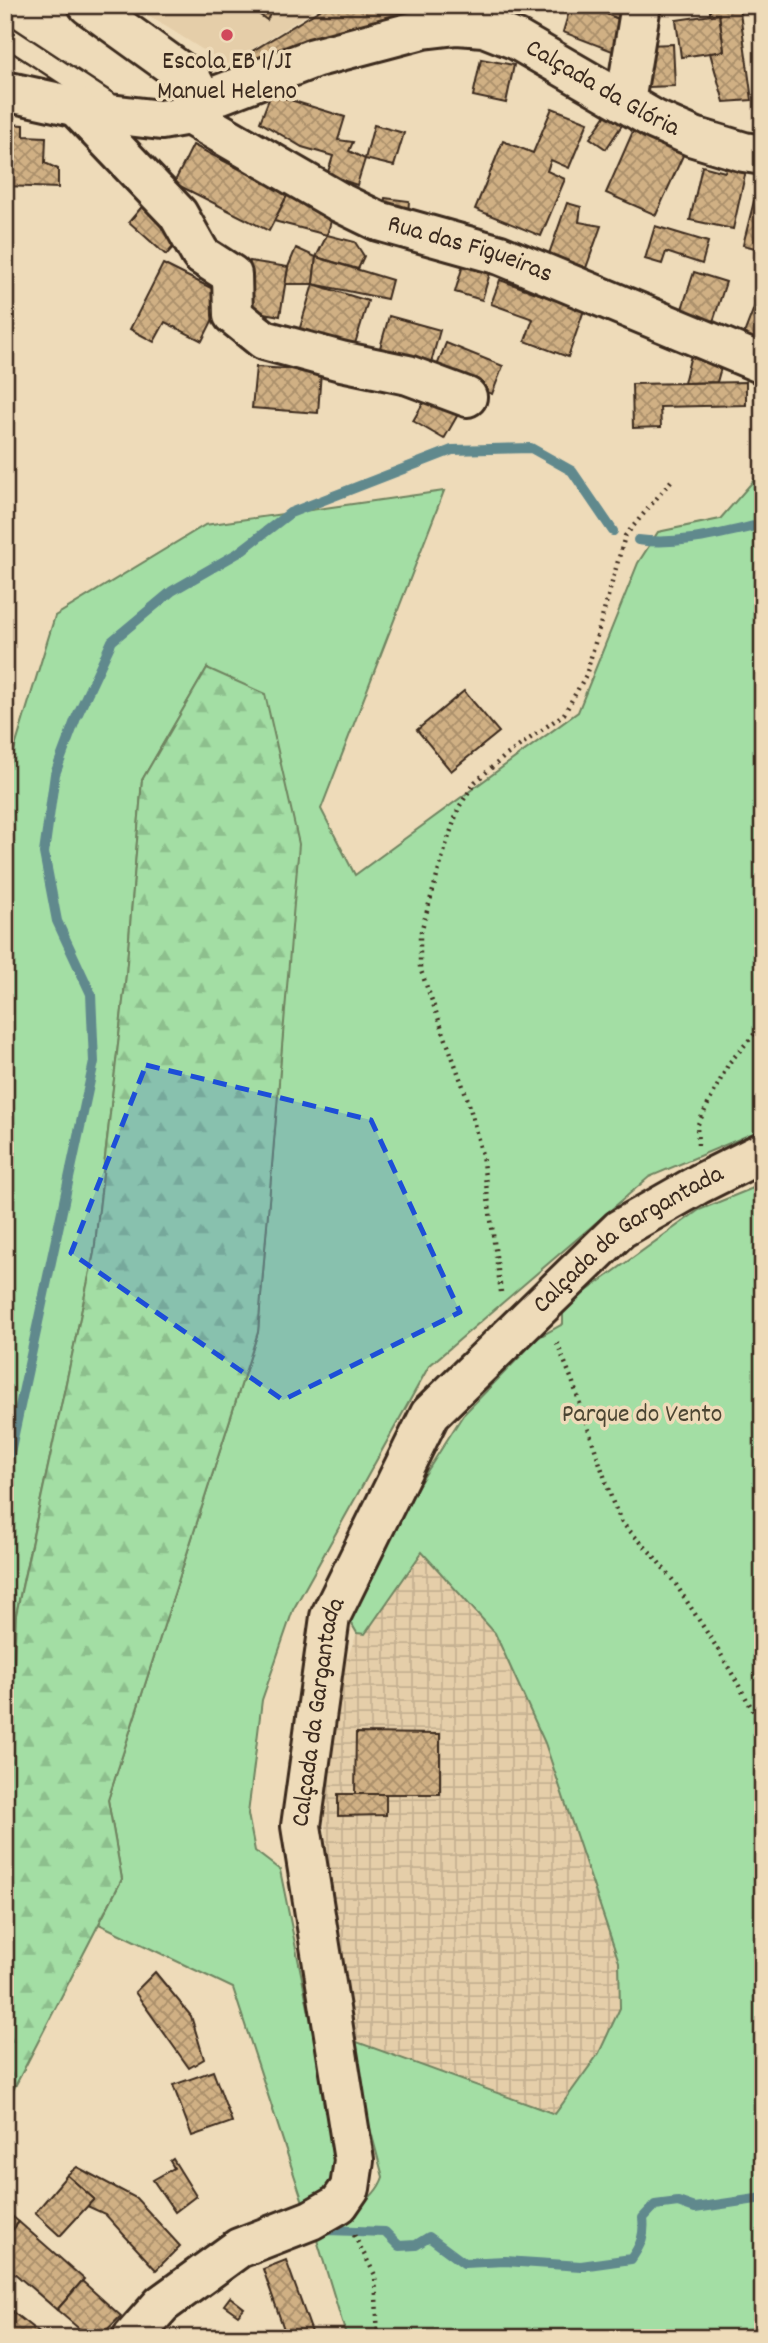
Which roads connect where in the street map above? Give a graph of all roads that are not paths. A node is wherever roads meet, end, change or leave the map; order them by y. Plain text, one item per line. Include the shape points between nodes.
1 (88, 5) edge
2 (642, 5) edge
3 (5, 35) edge
4 (5, 91) edge
5 (625, 102) junction
6 (75, 106) junction
7 (196, 108) junction
8 (128, 116) junction
9 (763, 155) edge
10 (763, 365) edge
11 (467, 397) dead end
12 (763, 1152) edge
13 (132, 2338) edge

1 - 7 street via 192,80
2 - 5 street
3 - 8 lane
4 - 6 street, Calçada da Glória
5 - 7 street, Calçada da Glória via 517,40 484,27 457,25 423,29 314,58
5 - 9 street, Calçada da Glória via 694,137
6 - 8 street, Calçada da Glória
6 - 11 street via 178,214 201,255 232,275 233,315 264,340 408,375
7 - 8 street, Calçada da Glória via 161,120
7 - 10 street, Rua das Figueiras via 341,203 378,221 499,255
12 - 13 street, Calçada da Gargantada via 620,1229 430,1414 330,1617 301,1826 354,2160 350,2188 338,2204 311,2220 239,2248 162,2304

